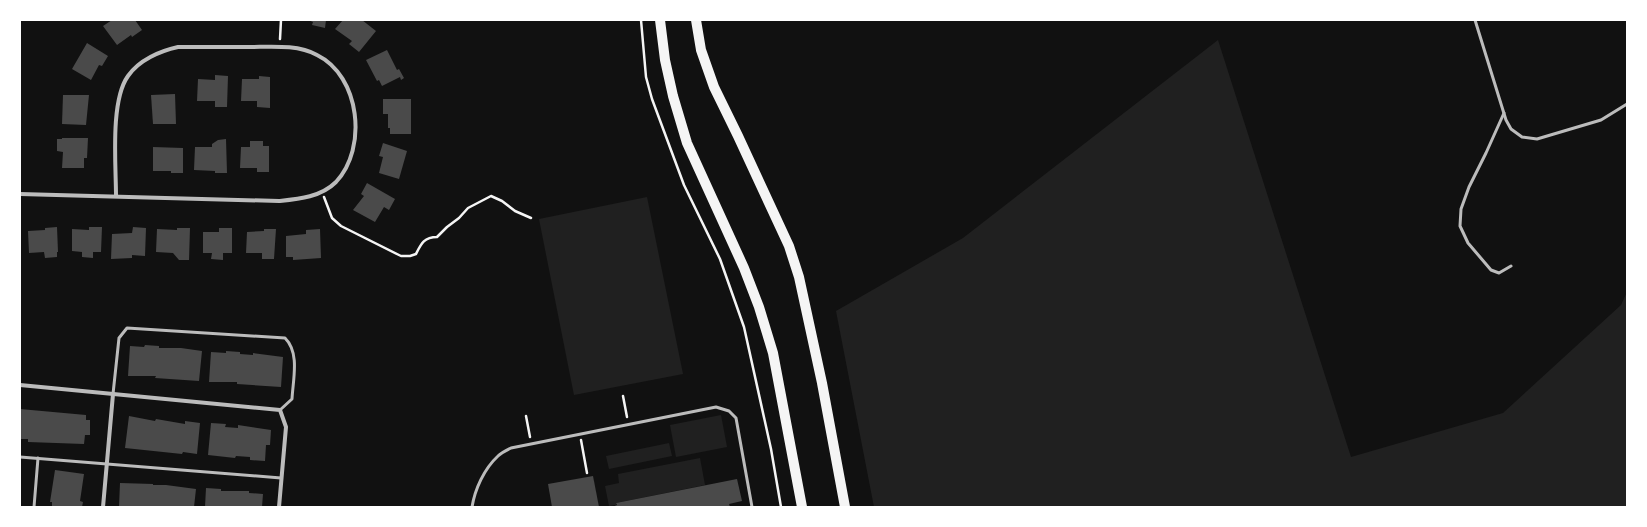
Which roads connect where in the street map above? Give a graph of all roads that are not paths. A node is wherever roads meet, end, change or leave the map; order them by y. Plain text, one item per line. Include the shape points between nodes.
1 (660, 20) edge
2 (696, 20) edge
3 (1475, 20) edge
4 (1627, 104) edge
5 (1504, 113) junction
6 (20, 194) edge
7 (116, 196) junction
8 (1511, 266) dead end
9 (20, 385) edge
10 (113, 394) junction
11 (280, 410) junction
12 (20, 457) edge
13 (38, 458) junction
14 (107, 464) junction
15 (281, 478) junction
16 (34, 507) edge
17 (104, 507) edge
18 (279, 507) edge
19 (472, 507) edge
20 (752, 507) edge
21 (802, 507) edge
22 (845, 507) edge

1 - 21 main road via 665,60 687,143 744,268 773,353
2 - 22 main road via 701,50 714,87 789,246 799,277
3 - 5 lane
4 - 5 lane via 1601,120 1537,139 1522,137 1511,129
5 - 8 lane via 1469,187 1461,209 1460,226 1468,243 1490,270 1499,273
6 - 7 street
7 - 7 street via 279,201 302,199 322,191 336,182 348,164 353,148 356,117 352,97 334,66 316,54 298,49 178,47 164,50 145,61 128,76 119,97 116,112
9 - 10 street
10 - 11 street
10 - 11 lane via 119,338 127,328 285,338 291,344 294,353 292,399
10 - 14 street
11 - 15 street via 286,428
12 - 13 lane
13 - 14 lane
13 - 16 lane
14 - 15 lane
14 - 17 street
15 - 18 street
19 - 20 lane via 475,493 484,475 498,456 511,448 716,407 729,411 736,418

